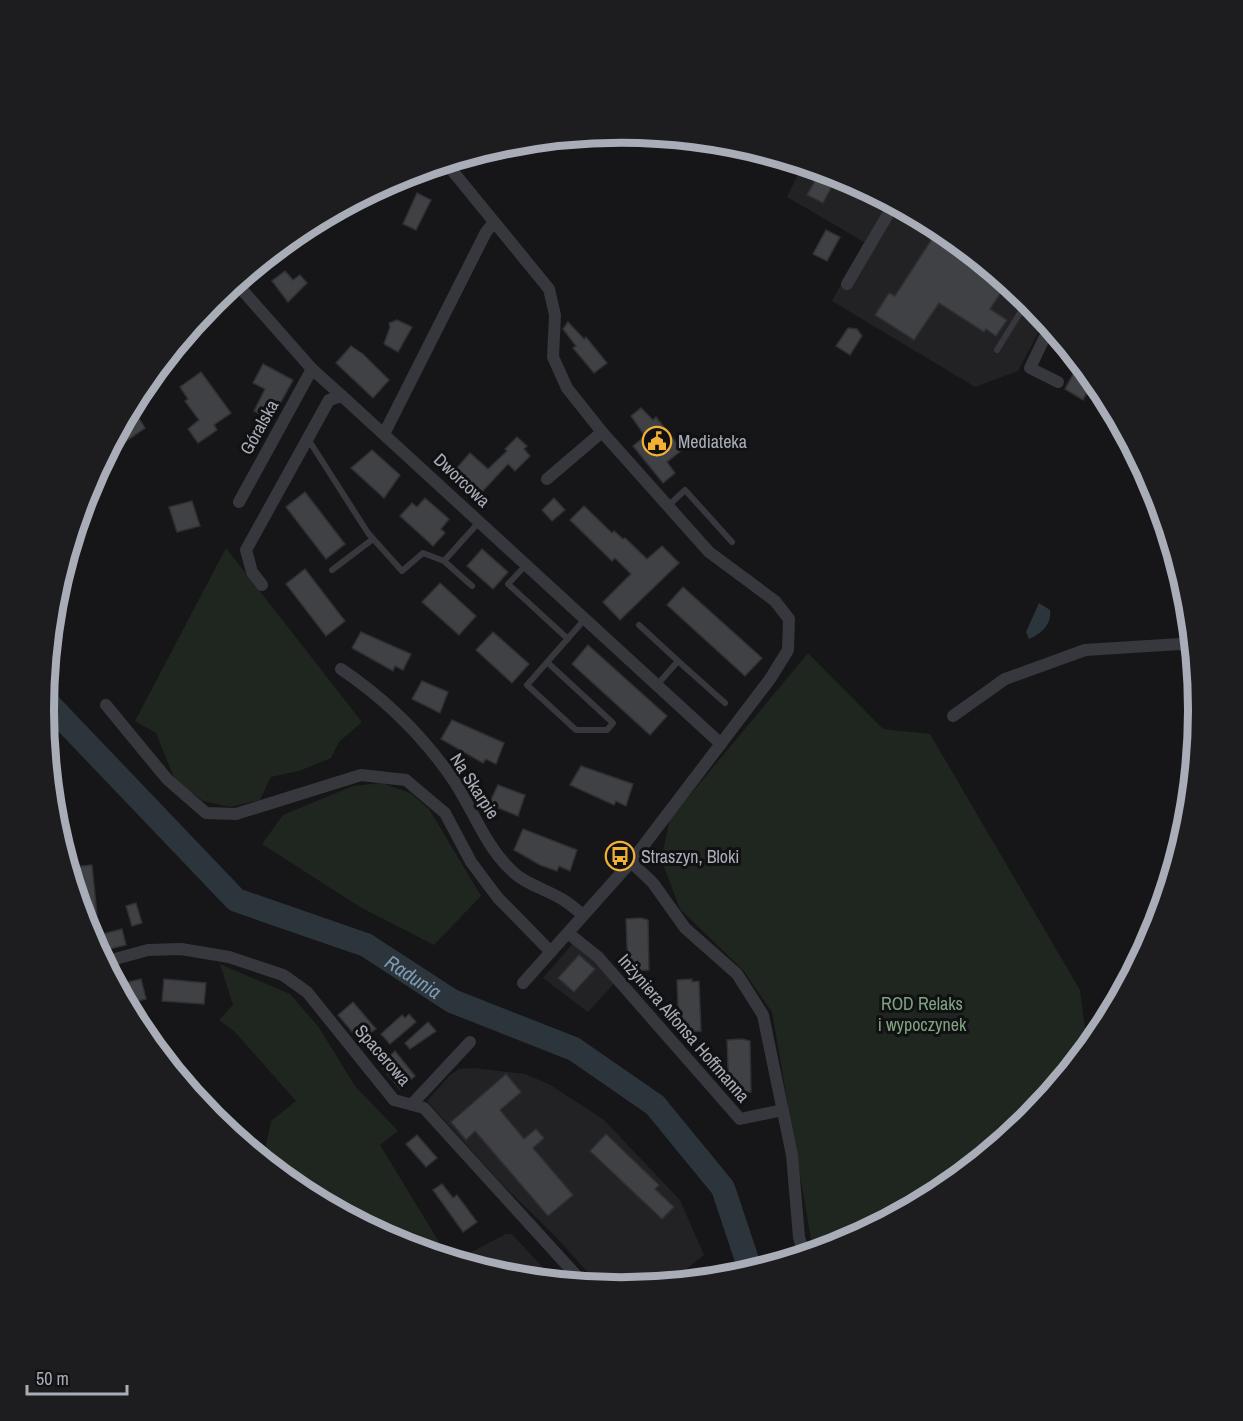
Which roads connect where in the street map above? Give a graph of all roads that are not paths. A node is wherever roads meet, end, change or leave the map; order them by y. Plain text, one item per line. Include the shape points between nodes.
1 (451, 169) edge
2 (890, 211) edge
3 (494, 222) junction
4 (847, 284) dead end
5 (241, 289) edge
6 (1023, 309) edge
7 (1046, 334) edge
8 (997, 350) dead end
9 (312, 369) junction
10 (1058, 382) dead end
11 (342, 396) junction
12 (602, 432) junction
13 (384, 434) junction
14 (308, 438) junction
15 (547, 479) dead end
16 (238, 502) dead end
17 (667, 507) junction
18 (480, 522) junction
19 (373, 539) junction
20 (732, 542) dead end
21 (444, 561) junction
22 (526, 564) junction
23 (332, 570) dead end
24 (262, 585) dead end
25 (472, 585) dead end
26 (585, 619) junction
27 (639, 625) dead end
28 (568, 639) junction
29 (1185, 646) edge
30 (547, 662) junction
31 (678, 662) junction
32 (341, 669) dead end
33 (657, 685) junction
34 (725, 703) dead end
35 (106, 705) dead end
36 (953, 716) dead end
37 (721, 744) junction
38 (631, 862) junction
39 (583, 915) junction
40 (568, 933) junction
41 (551, 952) junction
42 (112, 960) edge
43 (523, 982) dead end
44 (470, 1042) dead end
45 (413, 1103) junction
46 (783, 1110) junction
47 (802, 1249) edge
48 (577, 1276) edge

1 - 3 street
2 - 4 street
3 - 12 street via 549,290 555,315 556,367 567,388
3 - 13 street
5 - 9 street
6 - 8 lane
7 - 10 street via 1030,368
9 - 11 street
9 - 16 street, Góralska
11 - 13 street, Dworcowa
11 - 14 street via 329,400
12 - 15 street
12 - 17 street
13 - 18 street, Dworcowa
14 - 19 lane
14 - 24 street via 246,550 252,572
17 - 20 lane via 685,490
17 - 37 street via 716,558 775,601 789,619 788,650
18 - 21 lane
18 - 22 street, Dworcowa
19 - 21 lane via 402,571 423,554
19 - 23 lane
21 - 25 lane
22 - 26 street, Dworcowa
22 - 28 lane via 508,584
26 - 28 lane
26 - 33 street, Dworcowa
27 - 31 lane
28 - 30 lane
29 - 36 street via 1085,650 1005,679
30 - 30 lane via 527,685 576,730 607,730 613,723
31 - 33 lane
31 - 34 lane
32 - 39 street, Na Skarpie via 366,686 425,744 453,780 496,855 511,871
33 - 37 street, Dworcowa
35 - 41 street via 167,779 206,813 236,814 361,775 406,780 445,813 498,898
37 - 38 street
38 - 39 street
38 - 46 street, Inżyniera Alfonsa Hoffmanna via 653,883 686,928 737,974 751,993 769,1031
39 - 40 street
40 - 41 street
40 - 46 street, Inżyniera Alfonsa Hoffmanna via 598,957 740,1119
41 - 43 street
42 - 45 street, Spacerowa via 148,950 181,949 229,957 283,975 307,992 394,1100
44 - 45 street
45 - 48 street, Spacerowa via 424,1108
46 - 47 street, Inżyniera Alfonsa Hoffmanna

